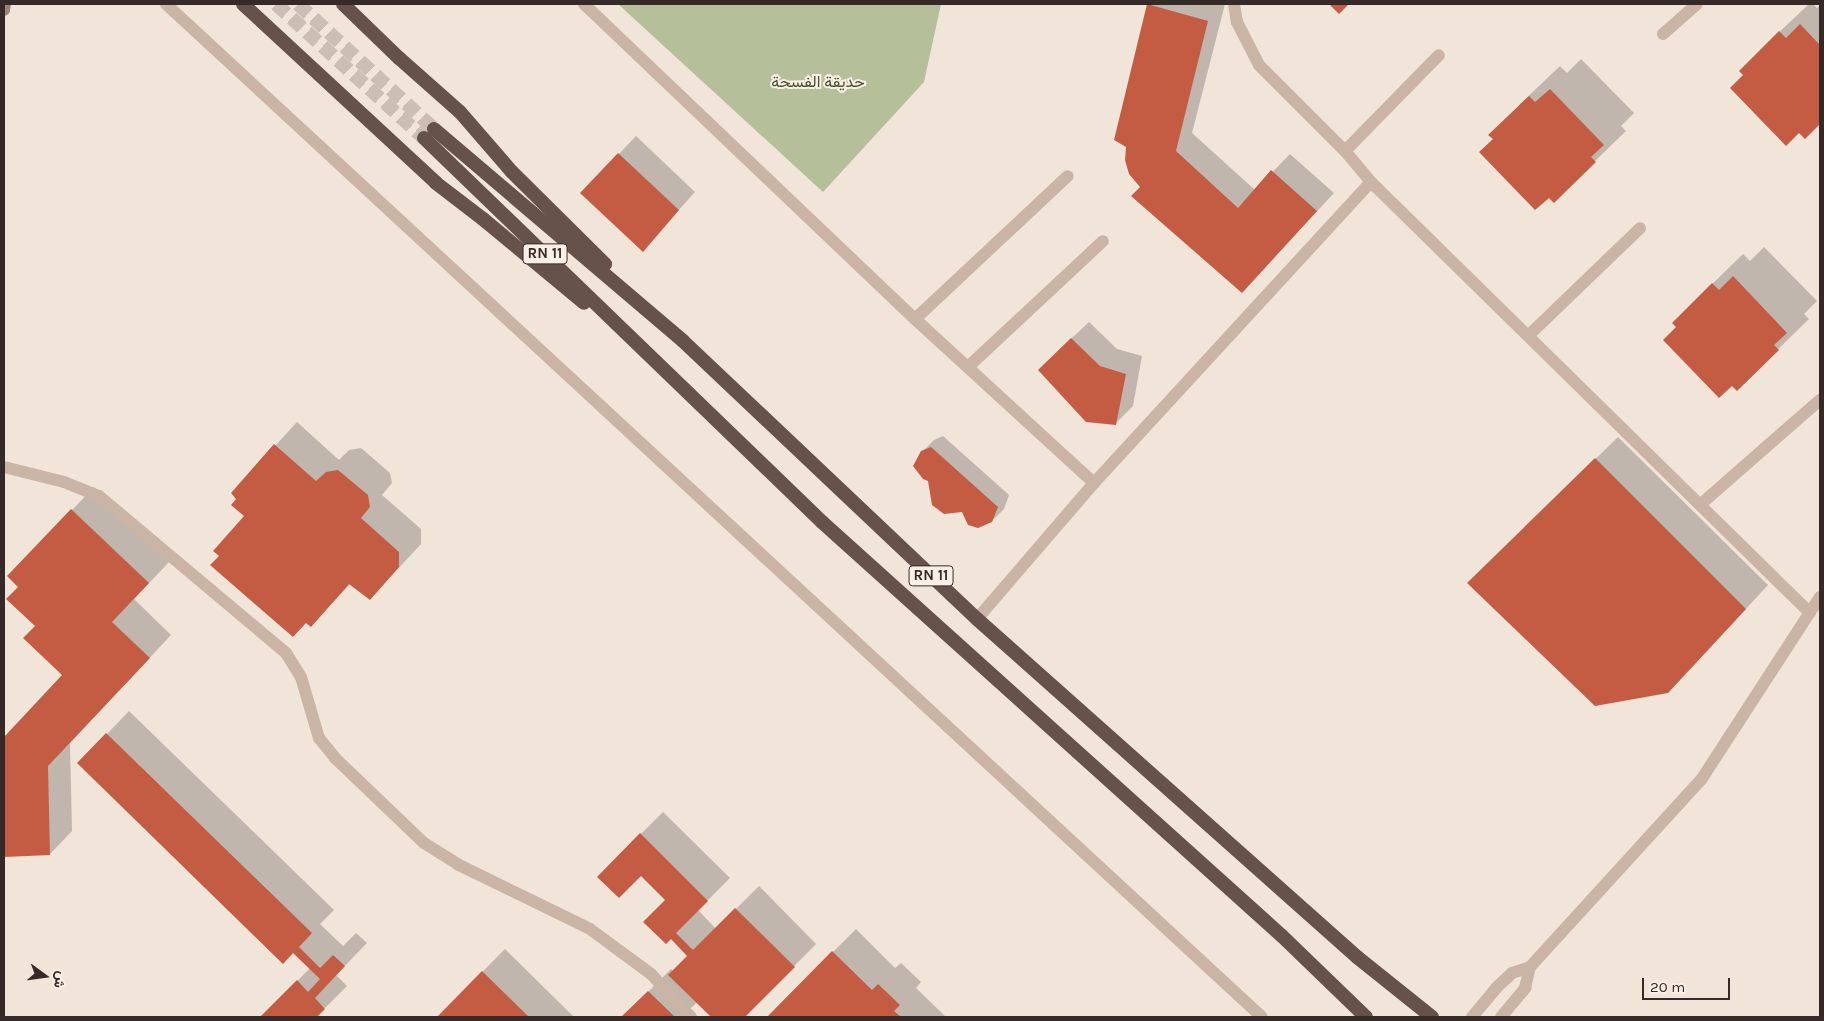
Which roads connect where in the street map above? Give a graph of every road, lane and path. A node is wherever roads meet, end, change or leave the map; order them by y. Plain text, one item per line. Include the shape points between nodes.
1 (5, 4) edge
2 (166, 4) edge
3 (243, 4) edge
4 (343, 4) edge
5 (584, 4) edge
6 (1234, 4) edge
7 (1697, 4) edge
8 (4, 10) edge
9 (1663, 34) dead end
10 (1440, 55) dead end
11 (1345, 151) junction
12 (1068, 176) dead end
13 (1371, 182) junction
14 (1640, 228) dead end
15 (1102, 241) dead end
16 (915, 319) junction
17 (1529, 335) junction
18 (683, 342) junction
19 (969, 366) junction
20 (666, 370) junction
21 (1820, 400) edge
22 (4, 467) edge
23 (1094, 483) junction
24 (1700, 504) junction
25 (1820, 597) edge
26 (1810, 613) junction
27 (977, 619) junction
28 (1530, 968) junction
29 (691, 1017) edge
30 (1262, 1017) edge
31 (1366, 1017) edge
32 (1432, 1017) edge
33 (1472, 1017) edge
34 (1501, 1017) edge

1 - 8 main road
2 - 30 street
3 - 20 highway via 436,183
4 - 18 highway via 460,112 512,172
5 - 16 street
6 - 11 street via 1237,22 1259,65
7 - 9 street
10 - 11 street
11 - 13 street
12 - 16 street
13 - 17 street
13 - 23 street
14 - 17 street
15 - 19 street
16 - 19 street
17 - 24 street
18 - 20 highway, RN 11 via 429,133
18 - 27 highway, RN 11
19 - 23 street
20 - 31 highway, RN 11 via 822,522 1282,936
21 - 24 street
22 - 29 street via 64,482 99,496 286,653 301,677 319,738 335,758 424,843 457,864 590,929 651,974
23 - 27 street
24 - 26 street
25 - 26 street
26 - 28 street via 1701,780
27 - 32 highway, RN 11 via 1357,957
28 - 33 street via 1512,973
28 - 34 street via 1525,988

